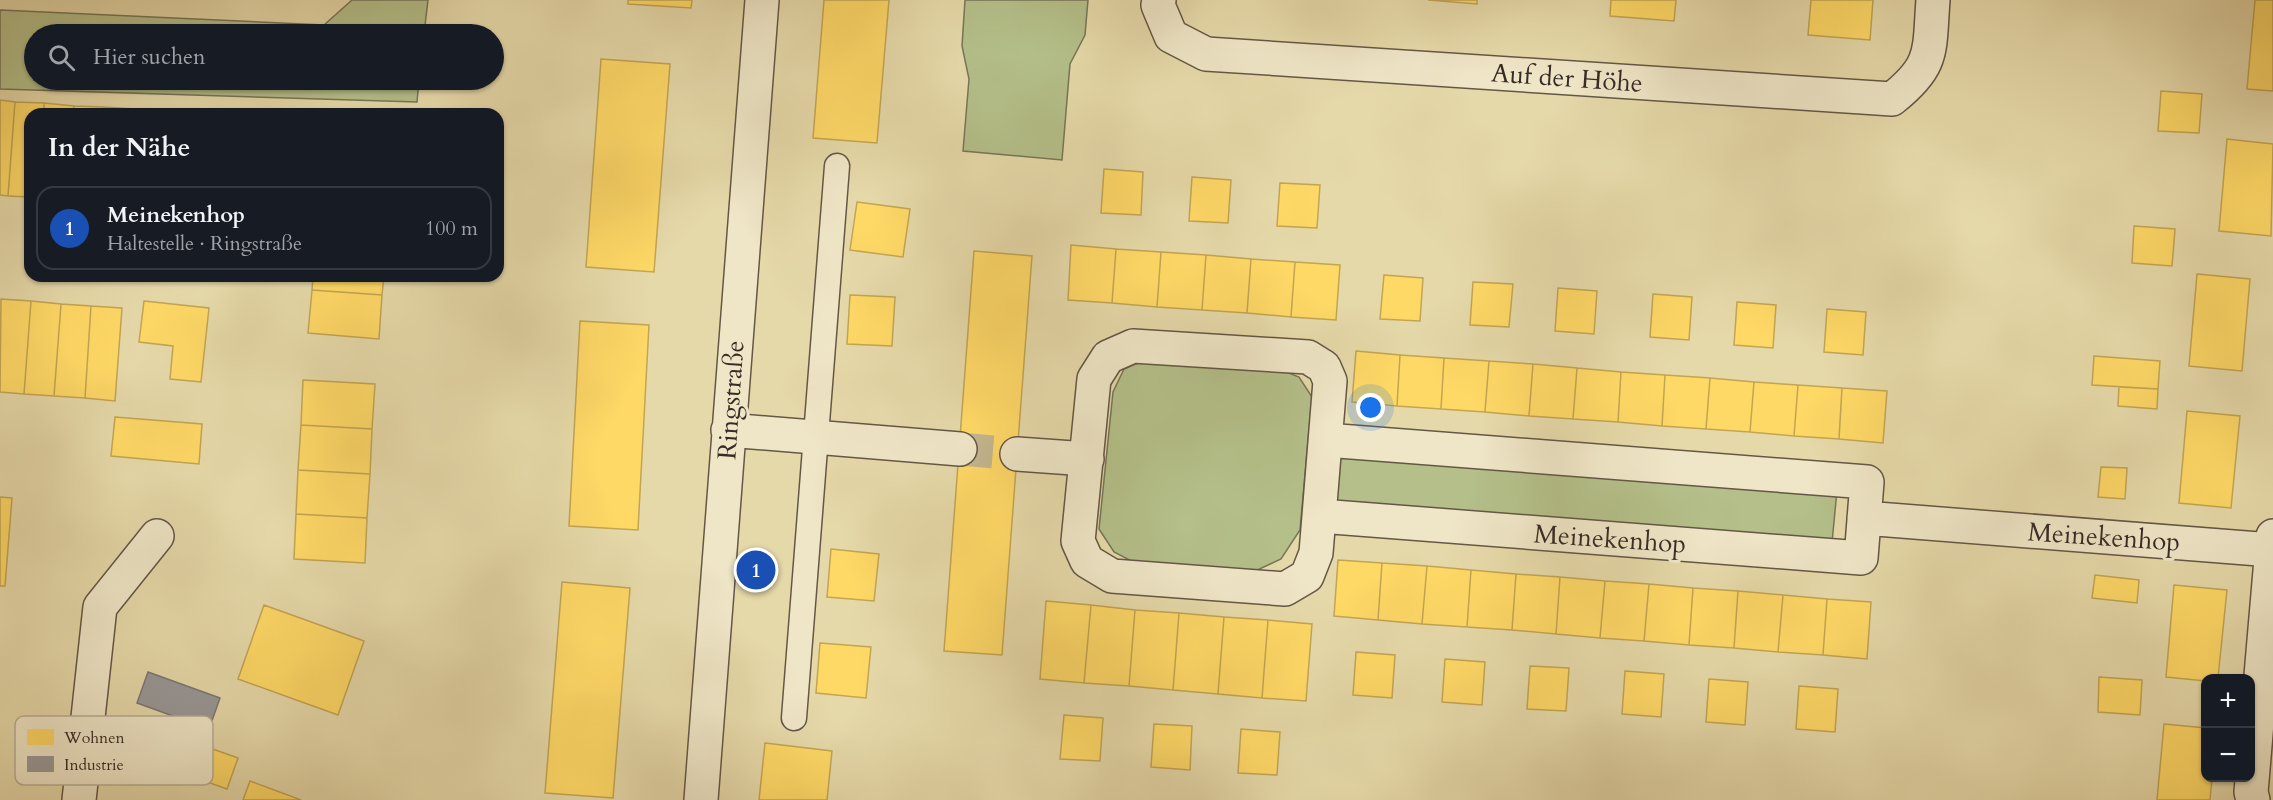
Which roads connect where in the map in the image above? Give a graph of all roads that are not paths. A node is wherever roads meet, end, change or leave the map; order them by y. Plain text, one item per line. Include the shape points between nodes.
1 (762, 0) edge
2 (1159, 0) edge
3 (1933, 0) edge
4 (837, 166) dead end
5 (728, 430) junction
6 (817, 436) junction
7 (1326, 440) junction
8 (960, 449) tunnel mouth
9 (1017, 453) tunnel mouth
10 (1087, 459) junction
11 (1320, 516) junction
12 (1864, 518) junction
13 (157, 536) dead end
14 (2272, 543) edge
15 (88, 716) edge
16 (794, 718) dead end
17 (81, 785) edge
18 (79, 800) edge
19 (701, 800) edge
20 (2253, 800) edge

1 - 5 street, Ringstraße
2 - 3 street, Auf der Höhe via 1171,36 1206,54 1892,99 1914,81 1929,56
4 - 6 lane
5 - 6 street
5 - 19 street, Ringstraße
6 - 8 street
6 - 16 lane
7 - 10 street via 1330,381 1324,367 1308,357 1132,346 1108,357 1094,379
7 - 11 street
7 - 12 street, Meinekenhop via 1867,482
9 - 10 street
10 - 11 street via 1078,541 1087,561 1112,576 1285,589 1307,576 1316,553
11 - 12 street, Meinekenhop via 1861,558
12 - 14 street, Meinekenhop
13 - 15 street via 100,607
14 - 20 street
17 - 18 street

